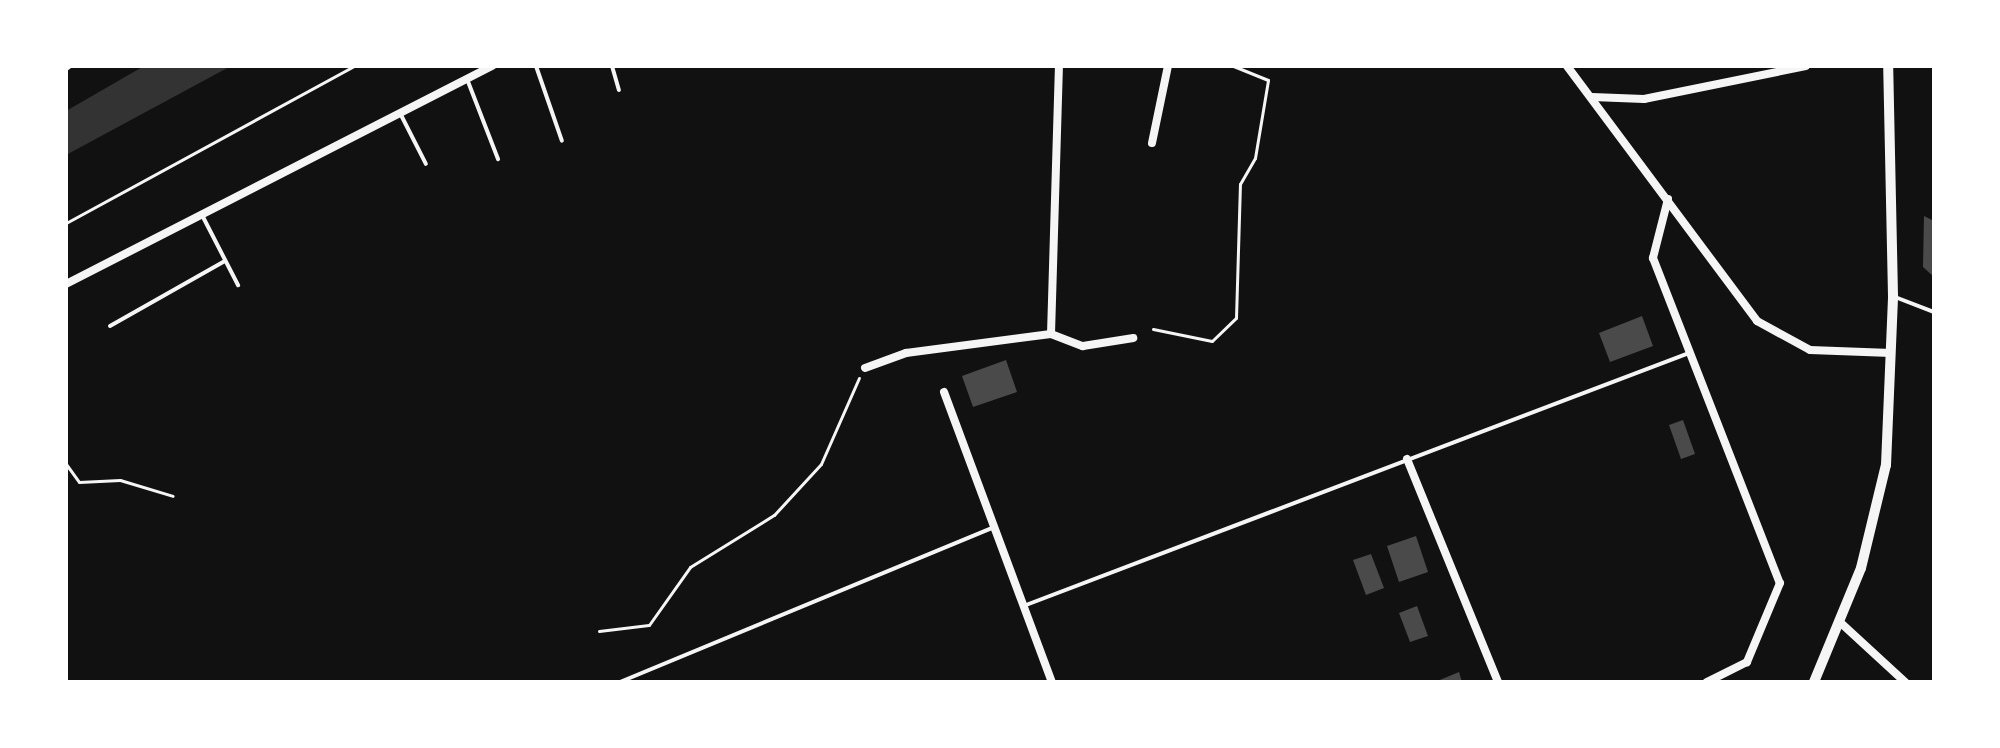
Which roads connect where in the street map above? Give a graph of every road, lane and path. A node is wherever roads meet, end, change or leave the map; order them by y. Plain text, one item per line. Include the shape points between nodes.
1 (353, 66) edge
2 (492, 66) edge
3 (536, 66) edge
4 (612, 66) edge
5 (1059, 66) edge
6 (1168, 66) edge
7 (1233, 66) edge
8 (1567, 66) edge
9 (1806, 66) edge
10 (1888, 66) edge
11 (467, 79) junction
12 (619, 90) dead end
13 (1592, 97) junction
14 (400, 113) junction
15 (562, 141) dead end
16 (1152, 143) dead end
17 (498, 159) dead end
18 (426, 164) dead end
19 (1668, 199) junction
20 (202, 215) junction
21 (66, 223) edge
22 (225, 261) junction
23 (66, 284) edge
24 (238, 285) dead end
25 (1893, 296) junction
26 (1934, 312) edge
27 (110, 326) dead end
28 (1153, 329) dead end
29 (1051, 334) junction
30 (1133, 338) dead end
31 (1689, 353) junction
32 (1891, 353) junction
33 (865, 368) joint
34 (944, 392) dead end
35 (1407, 459) junction
36 (66, 464) edge
37 (173, 496) dead end
38 (994, 527) junction
39 (1024, 606) junction
40 (1842, 624) junction
41 (599, 631) dead end
42 (620, 682) edge
43 (1052, 682) edge
44 (1498, 682) edge
45 (1707, 682) edge
46 (1814, 682) edge
47 (1905, 682) edge

1 - 21 path
2 - 11 street
3 - 15 lane
4 - 12 lane
5 - 29 street
6 - 16 street
7 - 28 path via 1268,80 1255,158 1240,184 1236,318 1212,341
8 - 13 street
9 - 13 street via 1644,99
10 - 25 street
11 - 14 street
11 - 17 lane
13 - 19 street
14 - 18 lane
14 - 20 street
19 - 31 street via 1653,258
19 - 32 street via 1757,321 1787,343 1824,353
20 - 22 lane
20 - 23 street
22 - 24 lane
22 - 27 lane
25 - 26 lane
25 - 32 street
29 - 30 street via 1083,346
29 - 33 street via 906,353
31 - 35 lane
31 - 45 street via 1780,583 1747,662
32 - 40 street via 1886,465
33 - 41 path via 821,464 774,515 690,567 649,625
34 - 38 street
35 - 39 lane
35 - 44 street
36 - 37 path via 79,482 120,480
38 - 39 street
38 - 42 lane
39 - 43 street
40 - 46 street
40 - 47 street

